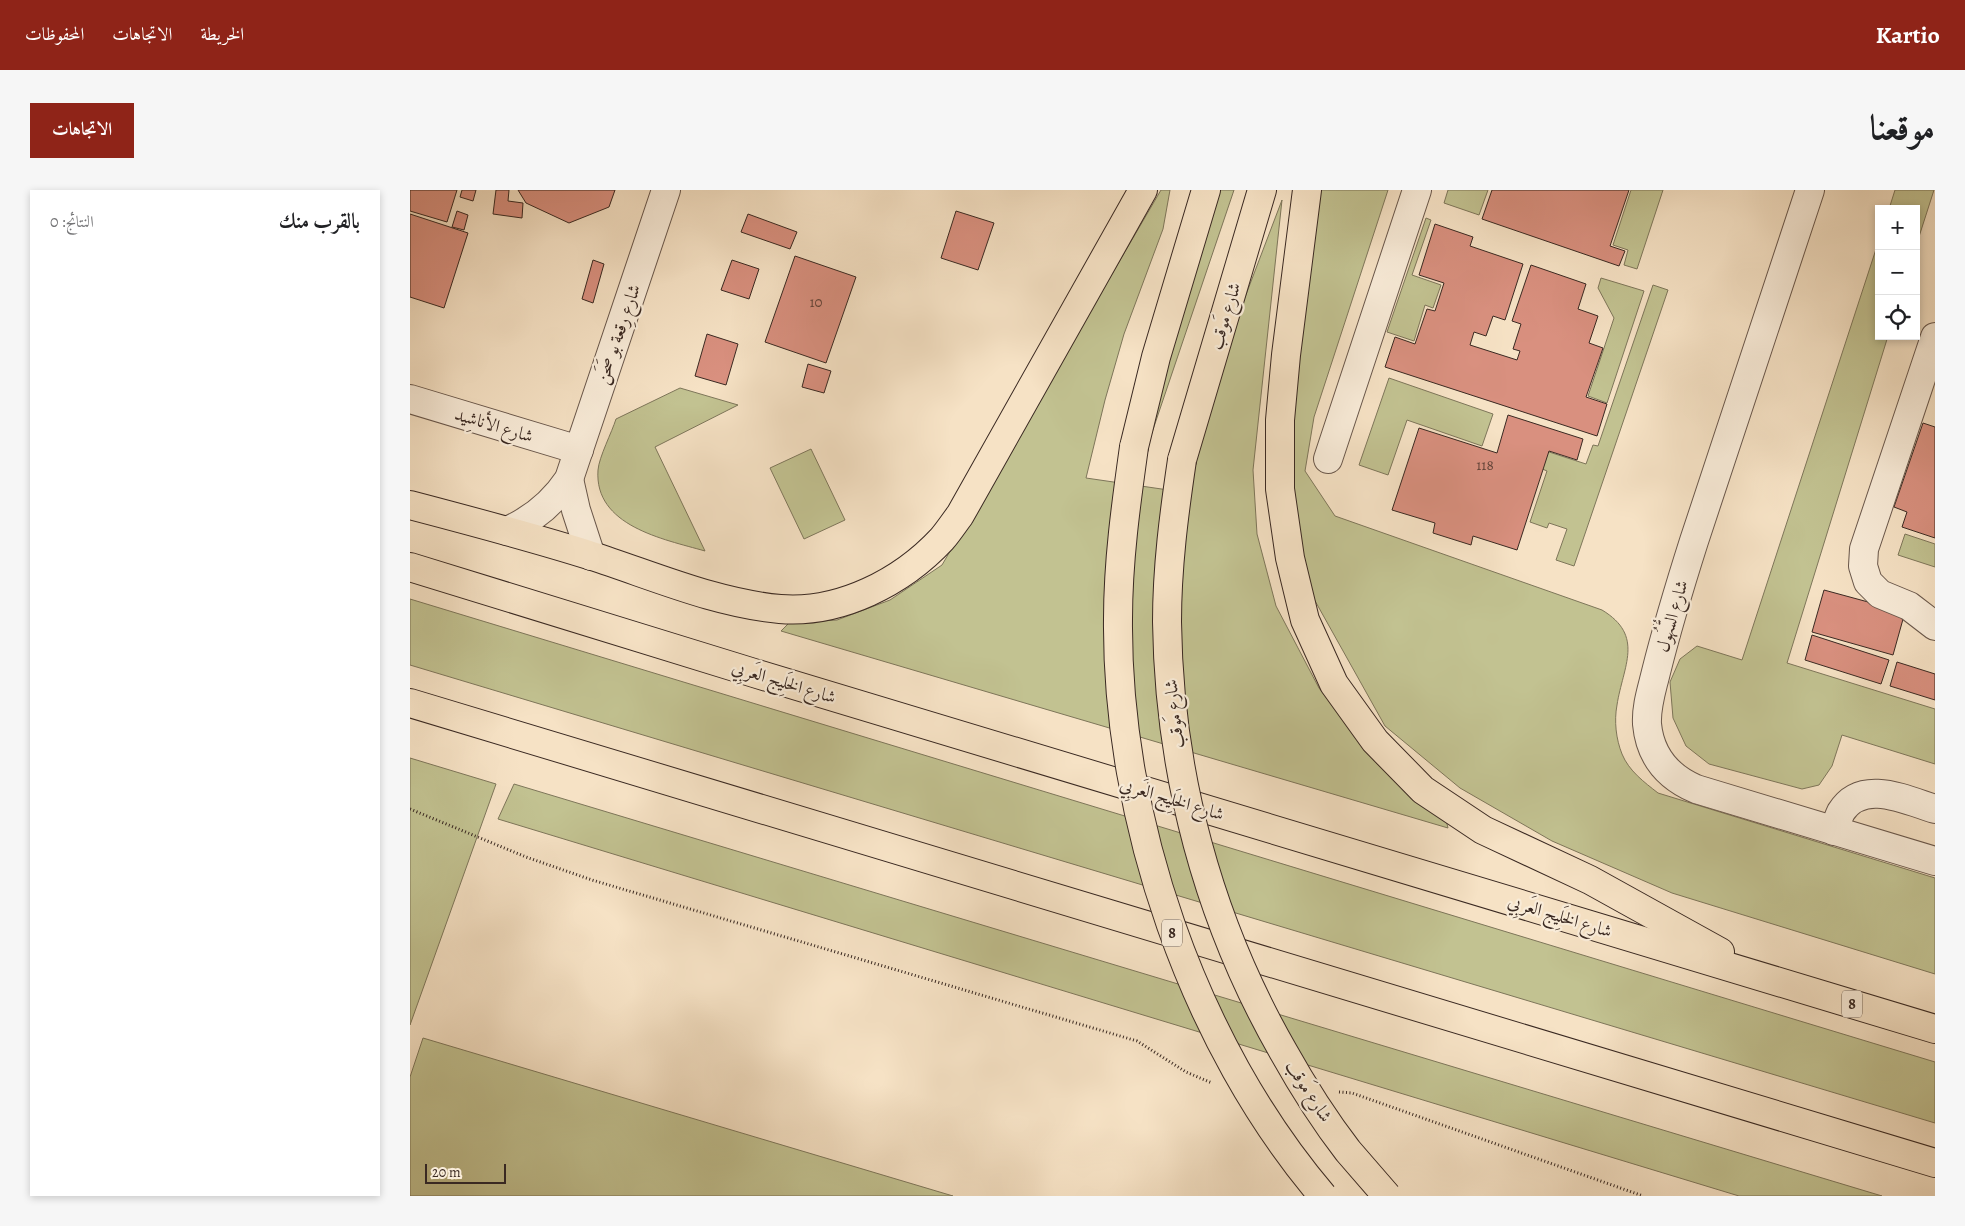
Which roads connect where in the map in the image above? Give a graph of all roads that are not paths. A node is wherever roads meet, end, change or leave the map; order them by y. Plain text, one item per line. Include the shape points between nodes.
1 (666, 190) edge
2 (1143, 190) edge
3 (1206, 190) edge
4 (1262, 190) edge
5 (1307, 190) edge
6 (1417, 190) edge
7 (1810, 190) edge
8 (1935, 337) edge
9 (410, 399) edge
10 (579, 450) junction
11 (1328, 459) dead end
12 (569, 479) junction
13 (410, 506) edge
14 (507, 531) junction
15 (591, 556) junction
16 (410, 567) edge
17 (1935, 626) edge
18 (410, 703) edge
19 (1935, 808) edge
20 (1834, 831) junction
21 (1935, 861) edge
22 (1770, 979) junction
23 (1935, 1029) edge
24 (1935, 1163) edge
25 (1322, 1196) edge
26 (1387, 1196) edge

1 - 10 street, شارع رِقعة بو صَحَن
2 - 15 main road via 960,515 942,539 912,567 884,585 850,599 819,607 782,609 735,602
3 - 25 main road, bridge via 1156,357 1134,447 1122,533 1118,620 1122,706 1134,792 1154,876 1182,957 1218,1036 1261,1111
4 - 26 main road, شارع مَوقب, bridge via 1182,460 1170,540 1167,621 1171,702 1182,782 1202,862 1228,938 1261,1012 1301,1083 1347,1150
5 - 22 main road via 1280,420 1280,489 1290,558 1305,620 1334,684 1375,741 1423,790 1483,830 1590,880
6 - 11 street
7 - 20 street, شارع السُّهُول via 1670,614 1647,723 1654,750 1680,782
8 - 17 street via 1864,550 1862,566 1868,582 1880,594 1909,606
9 - 10 street, شارع الأناشِيد
10 - 12 street, شارع رِقعة بو صَحَن
12 - 14 street, شارع رِقعة بو صَحَن via 537,515
12 - 15 street
13 - 14 main road
14 - 15 main road
16 - 22 main road, شارع الخَلِيج العَربِي / 8
18 - 24 main road, 8
19 - 20 street via 1890,795 1868,794 1847,804
20 - 21 street, شارع السُّهُول
22 - 23 main road, شارع الخَلِيج العَربِي / 8

